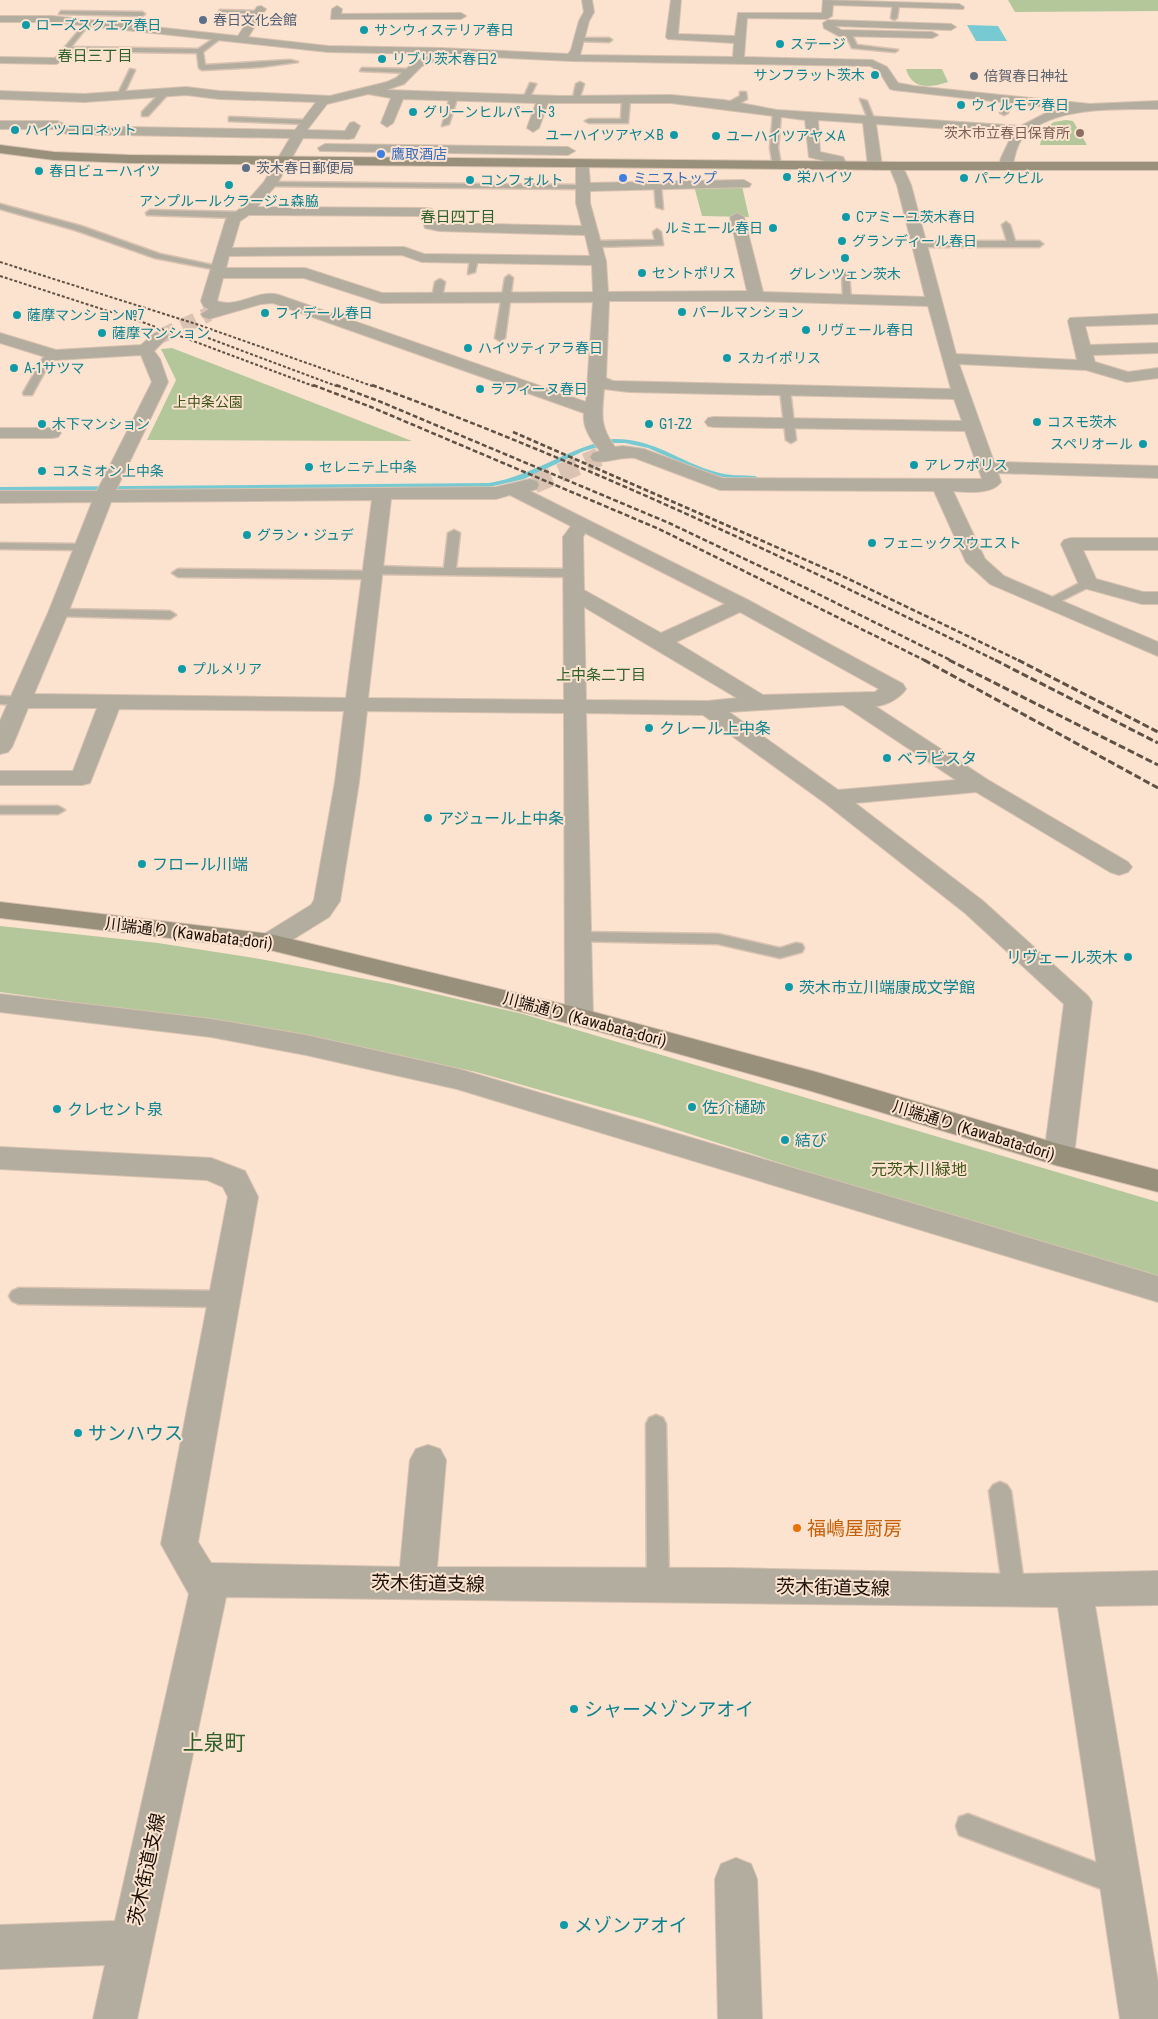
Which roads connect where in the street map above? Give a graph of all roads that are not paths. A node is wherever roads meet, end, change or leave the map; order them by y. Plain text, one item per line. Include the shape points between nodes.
1 (73, 0) edge
2 (587, 0) edge
3 (676, 0) edge
4 (745, 0) edge
5 (828, 0) edge
6 (963, 4) edge
7 (896, 5) junction
8 (337, 9) dead end
9 (260, 11) joint
10 (220, 12) dead end
11 (142, 14) dead end
12 (56, 16) junction
13 (742, 16) junction
14 (894, 18) dead end
15 (2, 20) edge
16 (87, 23) junction
17 (951, 27) junction
18 (848, 33) junction
19 (932, 35) junction
20 (219, 37) junction
21 (241, 39) junction
22 (579, 40) junction
23 (609, 40) dead end
24 (741, 40) junction
25 (66, 49) junction
26 (895, 50) junction
27 (200, 51) junction
28 (452, 52) junction
29 (571, 58) junction
30 (0, 60) edge
31 (56, 61) junction
32 (738, 61) junction
33 (295, 62) dead end
34 (872, 63) junction
35 (202, 68) junction
36 (132, 70) dead end
37 (362, 70) dead end
38 (410, 71) junction
39 (532, 84) dead end
40 (580, 84) dead end
41 (370, 91) junction
42 (166, 92) junction
43 (194, 92) junction
44 (945, 93) junction
45 (743, 94) dead end
46 (398, 95) junction
47 (1, 96) edge
48 (36, 96) junction
49 (119, 96) junction
50 (454, 96) junction
51 (329, 99) junction
52 (525, 99) junction
53 (543, 99) junction
54 (626, 99) junction
55 (1007, 99) junction
56 (575, 100) junction
57 (863, 100) dead end
58 (730, 105) junction
59 (1158, 105) edge
60 (1091, 108) junction
61 (1004, 113) dead end
62 (145, 114) dead end
63 (777, 114) junction
64 (811, 116) junction
65 (870, 119) junction
66 (232, 120) dead end
67 (589, 121) dead end
68 (306, 122) junction
69 (388, 123) dead end
70 (445, 124) dead end
71 (941, 124) junction
72 (0, 125) edge
73 (354, 126) dead end
74 (533, 128) dead end
75 (1023, 130) junction
76 (299, 135) junction
77 (292, 148) junction
78 (0, 149) edge
79 (568, 151) dead end
80 (284, 160) junction
81 (583, 163) junction
82 (776, 165) junction
83 (840, 166) junction
84 (875, 166) junction
85 (896, 166) junction
86 (1006, 166) junction
87 (1158, 166) edge
88 (270, 184) junction
89 (744, 184) dead end
90 (656, 186) junction
91 (582, 187) junction
92 (0, 206) edge
93 (660, 207) dead end
94 (150, 213) dead end
95 (243, 213) junction
96 (737, 217) dead end
97 (1006, 225) dead end
98 (657, 232) dead end
99 (592, 237) junction
100 (919, 244) junction
101 (1012, 244) junction
102 (1039, 244) dead end
103 (222, 252) junction
104 (599, 261) junction
105 (217, 270) junction
106 (844, 273) dead end
107 (510, 278) dead end
108 (440, 282) dead end
109 (756, 296) junction
110 (437, 298) junction
111 (507, 298) junction
112 (601, 298) junction
113 (848, 299) junction
114 (934, 302) junction
115 (1158, 319) edge
116 (161, 336) tunnel mouth
117 (0, 338) edge
118 (500, 338) dead end
119 (1158, 348) edge
120 (145, 350) junction
121 (55, 355) junction
122 (1085, 357) junction
123 (949, 358) junction
124 (1158, 374) edge
125 (597, 381) junction
126 (785, 390) junction
127 (28, 393) dead end
128 (963, 394) junction
129 (592, 410) junction
130 (714, 422) dead end
131 (974, 426) junction
132 (789, 432) junction
133 (0, 433) edge
134 (52, 433) dead end
135 (987, 467) junction
136 (1158, 472) edge
137 (534, 484) tunnel mouth
138 (941, 486) junction
139 (514, 490) junction
140 (106, 491) junction
141 (382, 495) junction
142 (0, 497) edge
143 (581, 525) junction
144 (454, 534) dead end
145 (1158, 544) edge
146 (3, 546) dead end
147 (83, 547) junction
148 (450, 571) junction
149 (178, 573) dead end
150 (372, 573) junction
151 (573, 582) junction
152 (1088, 583) junction
153 (1158, 598) edge
154 (1049, 602) junction
155 (741, 604) junction
156 (58, 613) junction
157 (170, 615) dead end
158 (660, 641) junction
159 (1158, 650) edge
160 (848, 698) junction
161 (10, 700) edge
162 (111, 701) junction
163 (759, 702) junction
164 (356, 704) junction
165 (574, 708) junction
166 (708, 708) junction
167 (0, 747) edge
168 (0, 778) edge
169 (980, 785) junction
170 (833, 798) junction
171 (0, 810) edge
172 (58, 810) dead end
173 (1119, 868) dead end
174 (0, 910) edge
175 (578, 937) junction
176 (270, 942) junction
177 (796, 948) dead end
178 (0, 1003) edge
179 (579, 1016) junction
180 (1059, 1155) junction
181 (0, 1158) edge
182 (1158, 1181) edge
183 (1158, 1289) edge
184 (18, 1296) dead end
185 (224, 1299) junction
186 (656, 1424) dead end
187 (428, 1460) dead end
188 (1000, 1491) dead end
189 (201, 1580) junction
190 (417, 1584) junction
191 (658, 1584) junction
192 (1158, 1588) edge
193 (1074, 1589) junction
194 (1014, 1591) junction
195 (968, 1826) dead end
196 (736, 1879) dead end
197 (1120, 1885) junction
198 (130, 1942) junction
199 (0, 1947) edge
200 (115, 2019) edge
201 (740, 2019) edge
202 (1142, 2019) edge

1 - 12 street
2 - 22 street via 589,12
3 - 24 street via 672,37
4 - 13 street
5 - 7 street
5 - 13 street via 827,16
6 - 7 street
6 - 17 street
7 - 14 lane
8 - 28 street via 334,17 463,12 454,31
9 - 10 lane
9 - 21 street
11 - 12 lane
12 - 15 street
12 - 16 street
13 - 24 street
16 - 20 street
16 - 25 lane
17 - 18 street via 828,23 829,28 839,33
17 - 19 street
18 - 19 street
18 - 26 lane via 854,47
19 - 26 street
20 - 21 street
20 - 27 lane
21 - 28 street via 328,49
22 - 23 lane
22 - 29 street via 577,51
24 - 32 street
25 - 27 lane
25 - 31 lane
26 - 34 street
27 - 35 lane
28 - 29 street
28 - 38 street via 424,61
29 - 32 street
30 - 31 street
31 - 48 street
32 - 34 street
33 - 35 lane
34 - 44 street via 883,69 894,86
35 - 43 street
36 - 49 lane
37 - 38 lane
38 - 41 street via 396,83
39 - 52 lane
40 - 56 lane
41 - 46 street
41 - 51 street
42 - 43 street
42 - 49 street
42 - 62 lane
43 - 51 street
44 - 55 street
44 - 71 street
45 - 58 lane via 744,97
46 - 50 street
46 - 69 street
47 - 48 street
48 - 49 street
50 - 52 street
50 - 70 lane
51 - 68 street via 323,101
52 - 53 street
53 - 56 street
53 - 74 street
54 - 56 street
54 - 58 street via 671,99
54 - 67 lane via 624,121
55 - 60 street
55 - 61 lane
57 - 65 lane
58 - 63 street
59 - 60 street
60 - 75 street via 1039,120
63 - 64 street
63 - 82 lane
64 - 65 street
64 - 83 street via 814,154 838,160
65 - 71 street
65 - 84 street
66 - 68 lane
68 - 76 street
71 - 75 street
72 - 76 street via 57,126 67,130
73 - 76 street via 348,135
75 - 86 street
76 - 77 street
77 - 79 street
77 - 80 street
78 - 80 street via 54,156
80 - 81 street
80 - 88 street
81 - 82 street
81 - 91 street
82 - 83 street
83 - 84 street
84 - 85 street
85 - 86 street
85 - 100 street
86 - 87 street
88 - 91 lane
88 - 95 street
89 - 90 street
90 - 91 street
90 - 93 lane
91 - 99 street
92 - 105 lane via 78,228 158,256
94 - 95 lane
95 - 99 street via 428,206 430,225 439,227
95 - 103 street via 233,219
96 - 109 street
97 - 101 lane
98 - 99 lane via 660,243
99 - 104 street
100 - 101 lane
100 - 114 street
101 - 102 lane
103 - 104 street via 404,251 422,258 472,265
103 - 105 street
104 - 112 street
105 - 110 street via 305,273 381,298
105 - 129 street via 210,304 216,312 274,298
106 - 113 lane
107 - 111 lane
108 - 110 lane
109 - 112 street
109 - 113 street
110 - 111 street
111 - 112 street
111 - 118 lane
112 - 125 street
113 - 114 street
114 - 123 street
115 - 122 street via 1076,321
116 - 120 street
117 - 121 street
119 - 122 street
120 - 121 street
120 - 140 street via 152,359 160,382
121 - 127 lane via 46,360
122 - 123 street
122 - 124 street via 1126,377
123 - 128 street
125 - 126 street via 629,387
125 - 129 street
126 - 128 street
126 - 132 lane
128 - 131 street
129 - 138 street via 592,421 604,450 638,453 720,484
130 - 132 street
131 - 132 street
131 - 135 street
133 - 134 street
135 - 136 street
135 - 138 street via 992,482 981,486
137 - 139 street
138 - 154 street via 976,562 997,580
139 - 141 street
139 - 143 street
140 - 141 street
140 - 142 street
140 - 147 street
141 - 150 street
143 - 151 street via 573,537
143 - 155 street
144 - 148 lane
145 - 152 street via 1071,544
146 - 147 lane
147 - 156 street
148 - 150 lane
148 - 151 lane
149 - 150 lane
150 - 164 street
151 - 158 street
151 - 165 street
152 - 153 street via 1142,598
152 - 154 lane
154 - 159 street
155 - 158 street
155 - 160 street via 895,689 879,699
156 - 157 lane
156 - 161 street
158 - 163 street
160 - 163 street
160 - 169 street
161 - 162 street
161 - 167 street
162 - 164 street
162 - 168 street via 82,778
163 - 166 street
164 - 165 street
164 - 176 street via 327,901 320,911
165 - 166 street
165 - 175 street
166 - 170 street
169 - 170 street
169 - 173 street
170 - 180 street via 974,907 1078,1002
171 - 172 lane
174 - 176 street, 川端通り (Kawabata-dori)
175 - 177 lane via 718,940 780,953
175 - 179 street
176 - 179 street, 川端通り (Kawabata-dori)
178 - 183 street via 210,1028 306,1044 459,1080
179 - 180 street, 川端通り (Kawabata-dori) via 816,1082
180 - 182 street, 川端通り (Kawabata-dori)
181 - 185 street via 211,1169 234,1179 243,1197
184 - 185 lane
185 - 189 street via 179,1544
186 - 191 lane
187 - 190 street
188 - 194 lane
189 - 190 street, 茨木街道支線
189 - 198 street, 茨木街道支線 via 208,1592
190 - 191 street, 茨木街道支線
191 - 194 street, 茨木街道支線
192 - 193 street, 茨木街道支線
193 - 194 street, 茨木街道支線
193 - 197 street
195 - 197 lane
196 - 201 street
197 - 202 street
198 - 199 street, 茨木街道支線
198 - 200 street

